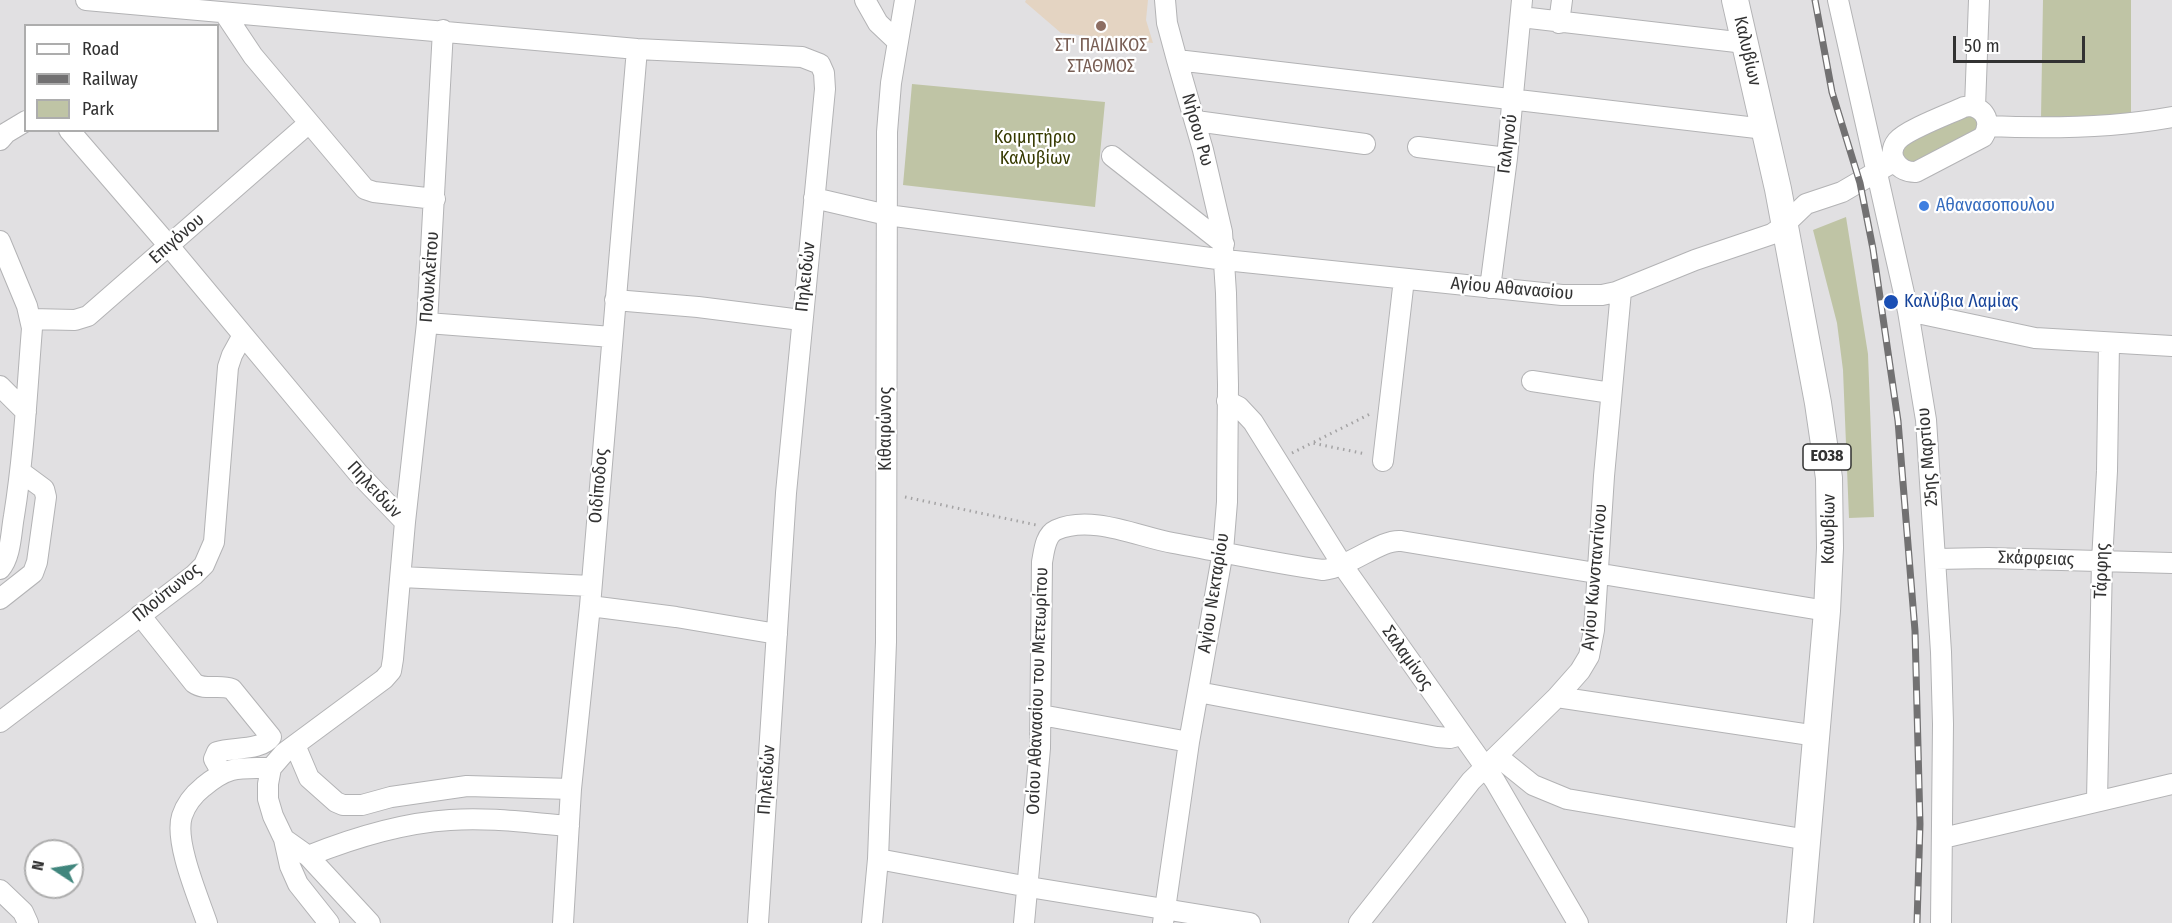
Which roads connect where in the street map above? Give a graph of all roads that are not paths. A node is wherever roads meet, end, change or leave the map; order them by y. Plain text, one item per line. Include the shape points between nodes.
1 (86, 0) edge
2 (865, 0) edge
3 (905, 0) edge
4 (1165, 0) edge
5 (1562, 0) edge
6 (1735, 0) edge
7 (1838, 0) edge
8 (1979, 0) edge
9 (1521, 9) edge
10 (225, 14) junction
11 (1559, 23) junction
12 (443, 30) junction
13 (897, 41) junction
14 (1745, 43) junction
15 (637, 49) junction
16 (1177, 60) junction
17 (1513, 99) junction
18 (1975, 107) junction
19 (2172, 117) edge
20 (1196, 121) junction
21 (24, 122) edge
22 (309, 123) junction
23 (1988, 126) junction
24 (1765, 129) junction
25 (71, 132) edge
26 (0, 140) edge
27 (1365, 144) dead end
28 (1418, 147) dead end
29 (1112, 156) dead end
30 (1507, 158) junction
31 (1886, 167) junction
32 (814, 198) junction
33 (435, 199) junction
34 (887, 215) junction
35 (1785, 224) junction
36 (0, 241) edge
37 (169, 246) junction
38 (1224, 252) junction
39 (1404, 279) junction
40 (1490, 288) junction
41 (1621, 291) junction
42 (615, 300) junction
43 (1908, 311) junction
44 (31, 319) junction
45 (801, 320) junction
46 (427, 323) junction
47 (243, 335) junction
48 (612, 337) junction
49 (2109, 343) junction
50 (2172, 346) edge
51 (1532, 381) dead end
52 (0, 386) edge
53 (1611, 393) junction
54 (1227, 402) junction
55 (26, 412) junction
56 (1384, 458) road end
57 (21, 472) junction
58 (405, 522) junction
59 (1223, 551) junction
60 (1936, 559) junction
61 (2102, 561) junction
62 (2172, 563) edge
63 (1343, 566) junction
64 (0, 569) edge
65 (1598, 573) junction
66 (401, 577) junction
67 (591, 586) junction
68 (0, 599) edge
69 (590, 606) junction
70 (1827, 611) junction
71 (140, 615) junction
72 (777, 634) junction
73 (1198, 692) junction
74 (1557, 697) junction
75 (1041, 715) junction
76 (0, 722) edge
77 (1461, 735) junction
78 (1817, 736) junction
79 (1189, 742) junction
80 (296, 745) junction
81 (1491, 762) junction
82 (271, 768) junction
83 (222, 772) junction
84 (2172, 784) edge
85 (571, 789) junction
86 (2097, 800) junction
87 (569, 826) junction
88 (1943, 838) junction
89 (284, 839) junction
90 (1808, 840) junction
91 (308, 856) junction
92 (878, 859) junction
93 (1029, 887) junction
94 (0, 890) edge
95 (1164, 916) edge
96 (28, 923) edge
97 (207, 923) edge
98 (329, 923) edge
99 (370, 923) edge
100 (564, 923) edge
101 (758, 923) edge
102 (872, 923) edge
103 (1024, 923) edge
104 (1250, 923) edge
105 (1359, 923) edge
106 (1578, 923) edge
107 (1800, 923) edge
108 (1941, 923) edge

1 - 10 street
2 - 13 street via 878,23
3 - 13 street, Κιθαιρώνος
4 - 16 street, Νήσου Ρω
5 - 11 street
6 - 14 main road, Καλυβίων / ΕΟ38
7 - 31 street, 25ης Μαρτίου
8 - 18 street
9 - 11 street
9 - 17 street, Γαληνού
10 - 12 street
10 - 22 street via 253,56
11 - 14 street
12 - 15 street
12 - 33 street, Πολυκλείτου
13 - 34 street, Κιθαιρώνος via 887,124
14 - 24 main road, Καλυβίων / ΕΟ38
15 - 32 street, Πηλειδών via 802,57 820,64 825,89
15 - 42 street, Οιδίποδος
16 - 17 street
16 - 20 street, Νήσου Ρω
17 - 24 street
17 - 30 street, Γαληνού
18 - 23 street via 1985,114
18 - 31 street via 1964,107 1899,139
19 - 23 street via 2077,128
20 - 27 street
20 - 38 street, Νήσου Ρω
21 - 26 street
22 - 33 street via 365,189
22 - 37 street, Επιγόνου
23 - 31 street via 1978,140 1916,172
24 - 35 main road, Καλυβίων / ΕΟ38
25 - 37 street, Πηλειδών
28 - 30 street
29 - 38 street
30 - 40 street, Γαληνού
31 - 35 street, Αγίου Αθανασίου via 1842,192 1806,204
31 - 43 street, 25ης Μαρτίου
32 - 34 street, Αγίου Αθανασίου
32 - 45 street, Πηλειδών
33 - 46 street, Πολυκλείτου
34 - 38 street, Αγίου Αθανασίου
34 - 92 street, Κιθαιρώνος via 886,642
35 - 41 street, Αγίου Αθανασίου via 1768,236 1695,260
35 - 70 main road, Καλυβίων / ΕΟ38 via 1828,462
36 - 44 street
37 - 44 street, Επιγόνου via 88,316 75,320
37 - 47 street, Πηλειδών
38 - 39 street, Αγίου Αθανασίου
38 - 54 street, Αγίου Νεκταρίου
39 - 40 street, Αγίου Αθανασίου
39 - 56 street
40 - 41 street, Αγίου Αθανασίου via 1562,295
41 - 53 street, Αγίου Κωνσταντίνου
42 - 45 street
42 - 48 street, Οιδίποδος
43 - 49 street via 2035,338
43 - 60 street, 25ης Μαρτίου via 1926,420
44 - 55 street
45 - 72 street, Πηλειδών
46 - 48 street
46 - 58 street, Πολυκλείτου
47 - 58 street, Πηλειδών via 358,473
47 - 71 street, Πλούτωνος via 227,373 214,542 204,565
48 - 67 street, Οιδίποδος
49 - 50 street
49 - 61 street, Τάρφης
51 - 53 street
52 - 55 street
53 - 65 street, Αγίου Κωνσταντίνου
54 - 59 street, Αγίου Νεκταρίου
54 - 63 street, Σαλαμίνος via 1246,413
55 - 57 street
57 - 64 street via 9,546
57 - 68 street via 44,489 46,497 38,562 33,573
58 - 66 street, Πηλειδών
59 - 63 street via 1323,570
59 - 73 street, Αγίου Νεκταρίου
59 - 75 street, Οσίου Αθανασίου του Μετεωρίτου via 1170,543 1109,527 1071,526 1052,532 1042,562
60 - 61 street, Σκάρφειας
60 - 88 street, 25ης Μαρτίου
61 - 62 street, Σκάρφειας
61 - 86 street, Τάρφης
63 - 65 street via 1397,540
63 - 77 street, Σαλαμίνος
65 - 70 street
65 - 74 street, Αγίου Κωνσταντίνου via 1589,656
66 - 67 street
66 - 80 street, Πηλειδών via 391,670
67 - 69 street, Οιδίποδος
69 - 72 street
69 - 85 street, Οιδίποδος
70 - 78 main road, Καλυβίων / ΕΟ38
71 - 76 street, Πλούτωνος
71 - 83 street via 194,683 232,689 271,737 259,746 217,752 214,759
72 - 101 street, Πηλειδών
73 - 77 street via 1437,737
73 - 79 street, Αγίου Νεκταρίου
74 - 78 street
74 - 81 street, Αγίου Κωνσταντίνου
75 - 79 street
75 - 93 street, Οσίου Αθανασίου του Μετεωρίτου
77 - 81 street, Σαλαμίνος
78 - 90 main road, Καλυβίων / ΕΟ38
79 - 95 street, Αγίου Νεκταρίου
80 - 82 street, Πηλειδών
80 - 85 street via 309,778 343,805 467,786
81 - 90 street via 1567,799
81 - 105 street, Αγίου Κωνσταντίνου via 1471,781
81 - 106 street, Σαλαμίνος
82 - 83 street
82 - 89 street via 268,799
83 - 97 street via 194,795 181,818 186,861
84 - 86 street
85 - 87 street, Οιδίποδος
86 - 88 street
87 - 91 street via 449,820 352,838
87 - 100 street, Οιδίποδος
88 - 108 street, 25ης Μαρτίου
89 - 91 street
89 - 98 street via 298,884
90 - 107 main road, Καλυβίων / ΕΟ38
91 - 99 street
92 - 93 street
92 - 102 street, Κιθαιρώνος
93 - 95 street
93 - 103 street, Οσίου Αθανασίου του Μετεωρίτου
94 - 96 street via 24,912
95 - 104 street

